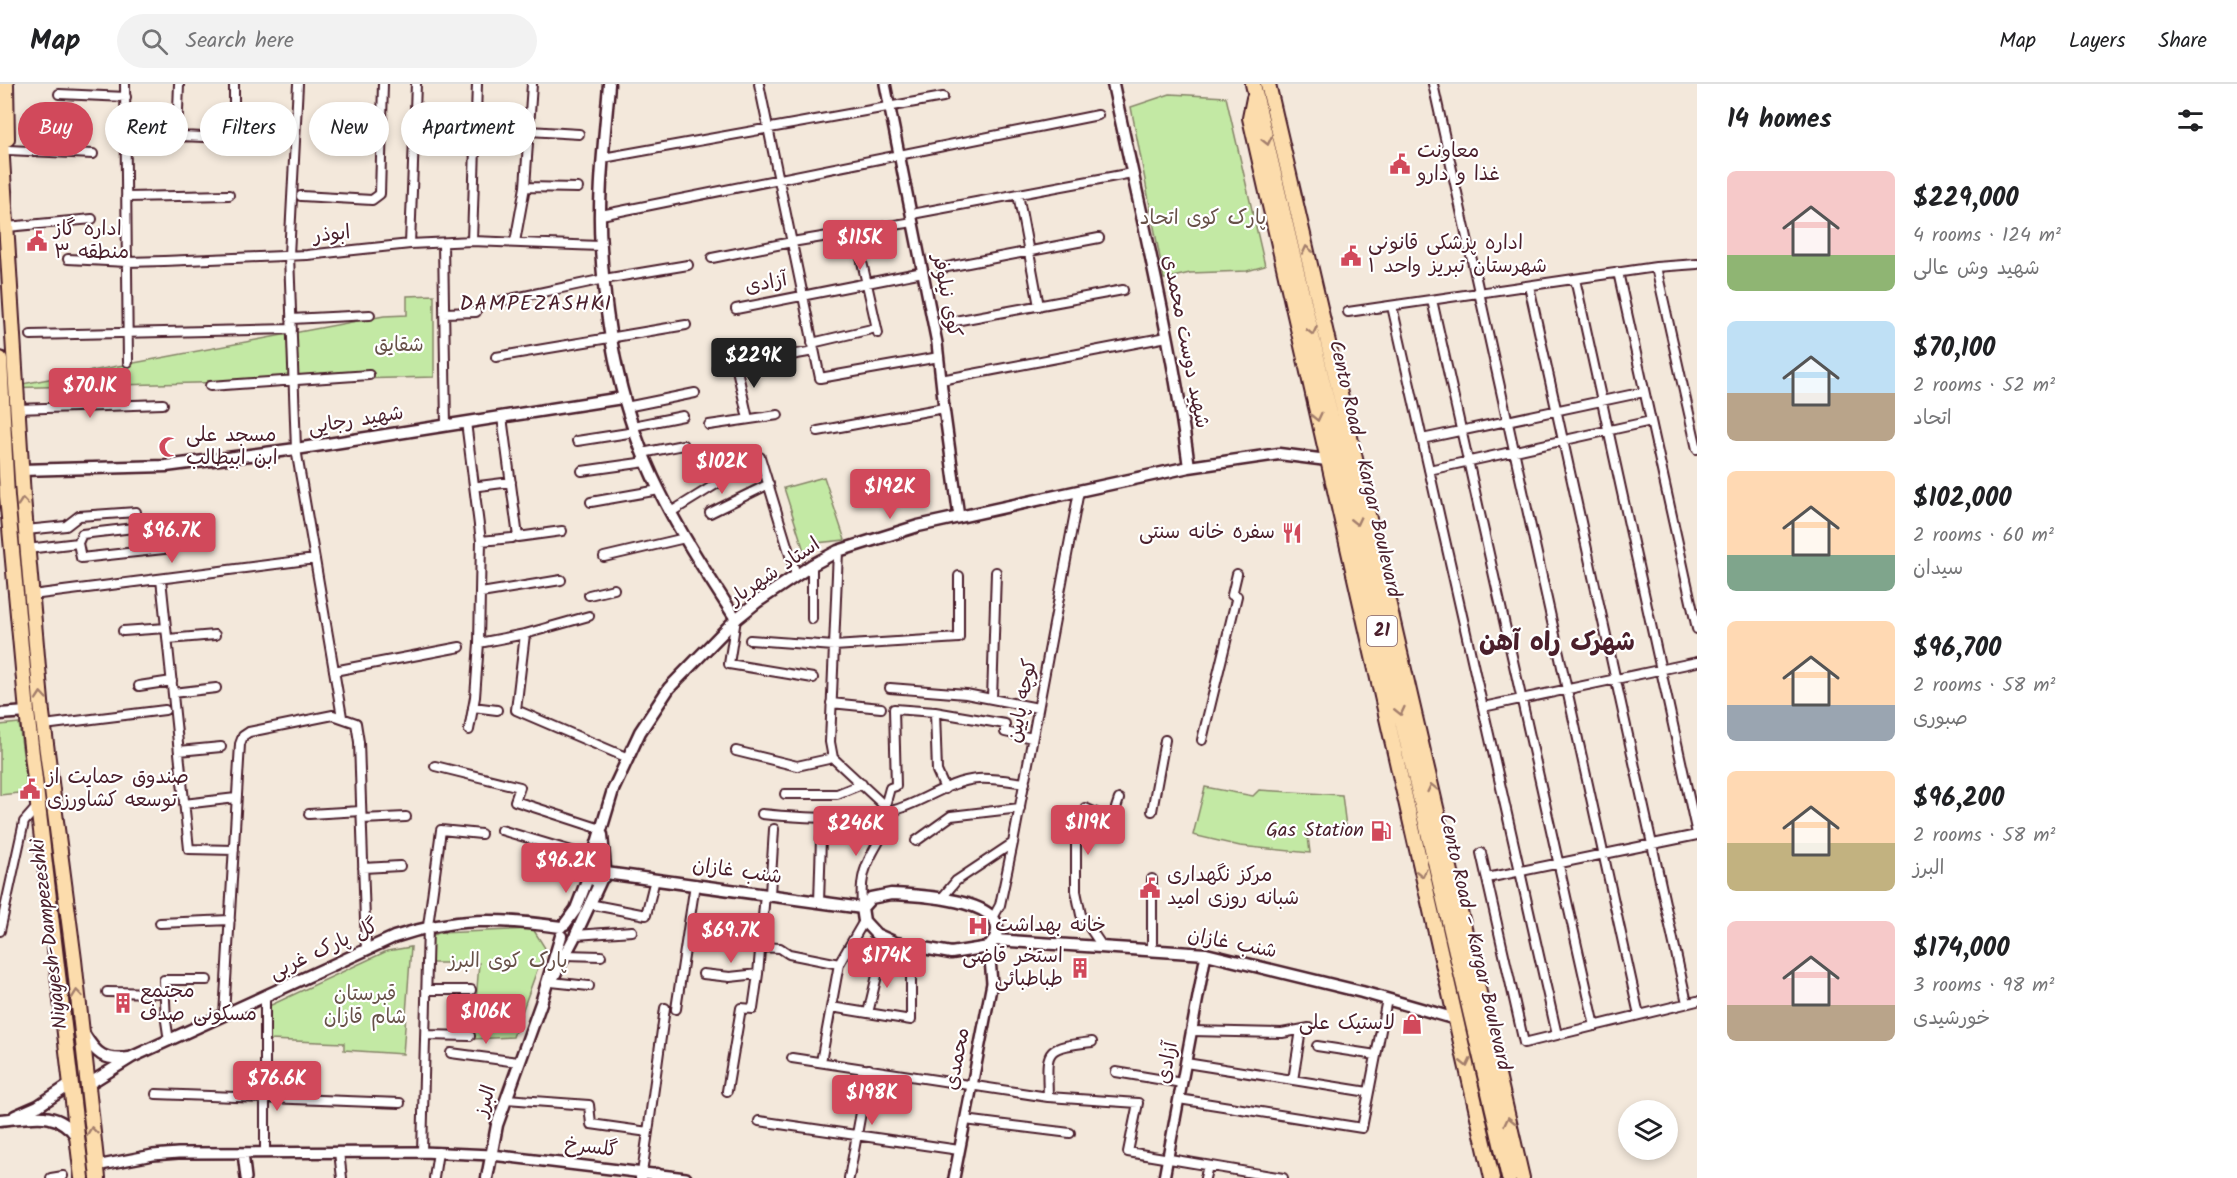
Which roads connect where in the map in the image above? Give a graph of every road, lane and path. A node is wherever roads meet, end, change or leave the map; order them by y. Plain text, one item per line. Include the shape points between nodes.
1 (6, 84) edge
2 (125, 84) edge
3 (179, 84) edge
4 (234, 84) edge
5 (298, 84) edge
6 (383, 84) edge
7 (416, 84) edge
8 (477, 84) edge
9 (532, 84) edge
10 (609, 84) edge
11 (759, 84) edge
12 (885, 84) edge
13 (1113, 84) edge
14 (1268, 84) edge
15 (1433, 84) edge
16 (1254, 89) edge
17 (59, 94) dead end
18 (126, 97) junction
19 (943, 97) dead end
20 (178, 102) edge
21 (531, 102) edge
22 (890, 105) junction
23 (1098, 115) dead end
24 (0, 126) edge
25 (768, 128) junction
26 (536, 131) edge
27 (579, 134) dead end
28 (188, 137) edge
29 (8, 150) junction
30 (18, 150) edge
31 (900, 155) junction
32 (527, 156) edge
33 (603, 158) junction
34 (1132, 173) junction
35 (4, 179) junction
36 (779, 179) junction
37 (525, 187) junction
38 (578, 188) dead end
39 (1018, 194) junction
40 (230, 195) dead end
41 (126, 196) junction
42 (301, 196) dead end
43 (601, 215) junction
44 (912, 218) junction
45 (92, 219) dead end
46 (7, 227) junction
47 (855, 231) junction
48 (1099, 238) dead end
49 (472, 241) junction
50 (515, 242) junction
51 (792, 242) junction
52 (443, 243) junction
53 (410, 244) junction
54 (600, 246) junction
55 (1028, 252) junction
56 (289, 255) junction
57 (712, 258) dead end
58 (68, 259) dead end
59 (127, 262) junction
60 (1697, 264) edge
61 (688, 265) dead end
62 (1656, 267) junction
63 (942, 268) dead end
64 (923, 272) junction
65 (1618, 272) junction
66 (604, 279) junction
67 (1575, 279) junction
68 (867, 283) junction
69 (1529, 285) junction
70 (1123, 291) dead end
71 (1479, 293) junction
72 (803, 296) junction
73 (1432, 300) junction
74 (501, 301) dead end
75 (1039, 306) junction
76 (1392, 306) junction
77 (736, 309) dead end
78 (476, 312) dead end
79 (1348, 312) dead end
80 (444, 313) junction
81 (370, 315) dead end
82 (291, 319) junction
83 (955, 321) dead end
84 (686, 325) dead end
85 (292, 329) junction
86 (128, 333) junction
87 (31, 335) dead end
88 (1167, 337) junction
89 (609, 339) junction
90 (813, 347) junction
91 (496, 357) dead end
92 (939, 357) junction
93 (0, 359) edge
94 (128, 362) dead end
95 (735, 364) junction
96 (717, 368) dead end
97 (369, 375) dead end
98 (294, 380) junction
99 (941, 380) junction
100 (210, 386) dead end
101 (1644, 392) junction
102 (695, 393) dead end
103 (1601, 401) junction
104 (624, 402) junction
105 (163, 404) dead end
106 (944, 408) junction
107 (17, 409) junction
108 (1556, 410) junction
109 (778, 414) dead end
110 (683, 416) dead end
111 (502, 417) junction
112 (748, 419) junction
113 (1506, 421) junction
114 (466, 422) junction
115 (1651, 422) junction
116 (446, 425) junction
117 (709, 425) dead end
118 (634, 429) junction
119 (1461, 430) junction
120 (818, 431) dead end
121 (1607, 431) junction
122 (1422, 439) junction
123 (577, 441) dead end
124 (1563, 441) junction
125 (683, 445) dead end
126 (296, 449) junction
127 (1697, 449) edge
128 (1514, 451) junction
129 (644, 458) junction
130 (1327, 460) junction
131 (1469, 461) junction
132 (1189, 467) junction
133 (21, 470) junction
134 (1429, 470) junction
135 (582, 471) dead end
136 (511, 482) junction
137 (769, 484) junction
138 (479, 486) dead end
139 (659, 490) junction
140 (1079, 491) junction
141 (591, 502) dead end
142 (136, 512) dead end
143 (671, 512) junction
144 (710, 513) dead end
145 (959, 517) junction
146 (168, 524) dead end
147 (26, 530) junction
148 (562, 531) dead end
149 (512, 538) dead end
150 (685, 538) junction
151 (481, 541) junction
152 (78, 543) junction
153 (172, 548) dead end
154 (27, 549) junction
155 (838, 551) junction
156 (604, 557) dead end
157 (315, 559) junction
158 (812, 565) junction
159 (996, 572) dead end
160 (1237, 574) dead end
161 (796, 575) junction
162 (959, 576) dead end
163 (162, 579) junction
164 (561, 580) dead end
165 (614, 589) dead end
166 (481, 593) junction
167 (32, 595) junction
168 (589, 595) dead end
169 (589, 616) dead end
170 (736, 619) junction
171 (812, 619) dead end
172 (166, 628) junction
173 (1697, 629) edge
174 (123, 631) dead end
175 (525, 634) junction
176 (215, 635) dead end
177 (168, 639) junction
178 (750, 639) dead end
179 (479, 643) junction
180 (834, 646) junction
181 (460, 647) dead end
182 (1697, 662) edge
183 (1660, 670) junction
184 (334, 671) junction
185 (813, 678) dead end
186 (1616, 679) junction
187 (172, 681) junction
188 (139, 686) dead end
189 (216, 688) dead end
190 (890, 688) dead end
191 (1568, 689) junction
192 (173, 693) junction
193 (992, 699) junction
194 (1522, 699) junction
195 (831, 703) junction
196 (474, 707) junction
197 (1483, 707) junction
198 (881, 708) dead end
199 (1038, 708) junction
200 (165, 710) dead end
201 (497, 710) dead end
202 (27, 712) junction
203 (935, 712) junction
204 (0, 714) edge
205 (342, 717) junction
206 (44, 725) junction
207 (469, 730) dead end
208 (1032, 738) junction
209 (1165, 740) dead end
210 (1202, 740) dead end
211 (221, 747) dead end
212 (736, 751) dead end
213 (179, 752) junction
214 (628, 758) junction
215 (833, 758) junction
216 (435, 766) dead end
217 (1025, 783) junction
218 (861, 784) junction
219 (945, 789) junction
220 (785, 794) dead end
221 (236, 798) junction
222 (1119, 799) dead end
223 (39, 804) junction
224 (184, 804) junction
225 (1020, 808) junction
226 (888, 809) junction
227 (1152, 811) dead end
228 (309, 814) dead end
229 (762, 814) dead end
230 (362, 815) junction
231 (406, 818) dead end
232 (1425, 820) junction
233 (1411, 824) junction
234 (601, 829) junction
235 (774, 829) dead end
236 (501, 830) dead end
237 (481, 834) dead end
238 (1697, 835) edge
239 (821, 838) dead end
240 (916, 841) dead end
241 (1013, 843) junction
242 (1652, 844) junction
243 (234, 850) junction
244 (1481, 853) dead end
245 (1604, 854) junction
246 (592, 856) junction
247 (1559, 863) junction
248 (400, 866) dead end
249 (363, 868) junction
250 (1520, 871) junction
251 (589, 872) junction
252 (604, 874) junction
253 (1486, 878) junction
254 (655, 879) junction
255 (1152, 879) dead end
256 (695, 884) junction
257 (768, 894) junction
258 (940, 899) junction
259 (819, 902) junction
260 (589, 904) junction
261 (862, 908) junction
262 (994, 916) junction
263 (230, 920) junction
264 (864, 921) junction
265 (160, 923) dead end
266 (428, 926) junction
267 (562, 930) junction
268 (0, 931) edge
269 (632, 931) dead end
270 (575, 936) junction
271 (992, 944) junction
272 (760, 946) junction
273 (1102, 946) junction
274 (911, 947) junction
275 (1152, 949) junction
276 (366, 950) junction
277 (1206, 954) junction
278 (565, 955) junction
279 (600, 956) dead end
280 (881, 959) dead end
281 (839, 964) junction
282 (703, 974) dead end
283 (758, 974) junction
284 (207, 980) dead end
285 (551, 982) junction
286 (589, 986) dead end
287 (426, 990) junction
288 (471, 990) dead end
289 (107, 992) dead end
290 (164, 993) junction
291 (265, 996) junction
292 (1387, 999) junction
293 (1697, 1001) edge
294 (541, 1003) junction
295 (1687, 1003) junction
296 (665, 1008) dead end
297 (831, 1008) junction
298 (676, 1009) dead end
299 (868, 1013) junction
300 (224, 1015) junction
301 (1639, 1015) junction
302 (1456, 1019) junction
303 (1595, 1026) junction
304 (81, 1030) junction
305 (1192, 1031) junction
306 (426, 1035) junction
307 (1557, 1035) junction
308 (470, 1036) dead end
309 (169, 1041) junction
310 (1092, 1042) dead end
311 (1317, 1046) dead end
312 (451, 1053) dead end
313 (1376, 1054) junction
314 (132, 1057) junction
315 (792, 1058) dead end
316 (518, 1062) junction
317 (821, 1062) junction
318 (1186, 1063) junction
319 (869, 1069) junction
320 (1116, 1072) dead end
321 (86, 1079) junction
322 (1293, 1080) junction
323 (1182, 1083) junction
324 (71, 1084) junction
325 (972, 1084) junction
326 (727, 1091) dead end
327 (1368, 1092) junction
328 (156, 1094) dead end
329 (1048, 1097) junction
330 (265, 1099) junction
331 (506, 1099) junction
332 (1179, 1099) junction
333 (400, 1103) dead end
334 (3, 1120) edge
335 (965, 1120) junction
336 (759, 1121) dead end
337 (648, 1132) junction
338 (1070, 1133) dead end
339 (857, 1135) junction
340 (78, 1139) junction
341 (959, 1150) junction
342 (339, 1152) junction
343 (422, 1152) junction
344 (438, 1152) junction
345 (243, 1153) junction
346 (265, 1153) junction
347 (492, 1155) junction
348 (1168, 1160) junction
349 (1208, 1167) junction
350 (97, 1172) edge
351 (642, 1175) edge
352 (63, 1176) dead end
353 (656, 1176) edge
354 (51, 1178) edge
355 (82, 1178) edge
356 (246, 1178) edge
357 (342, 1178) edge
358 (434, 1178) edge
359 (487, 1178) edge
360 (686, 1178) edge
361 (849, 1178) edge
362 (954, 1178) edge
363 (1164, 1178) edge
364 (1205, 1178) edge
365 (1283, 1178) edge
366 (1492, 1178) edge
367 (1509, 1178) edge
368 (1522, 1178) edge

1 - 29 highway
2 - 18 street
3 - 20 street
4 - 28 street via 232,136
5 - 56 street
6 - 42 street via 381,194 372,201
7 - 53 street
8 - 49 street
9 - 21 street
10 - 33 main road
11 - 25 street
12 - 22 street, کوی نیلوفر
13 - 34 main road, شهید دوست محمدی
368 -> 14 highway, Cento Road - Kargar Boulevard / 21
15 - 71 street
16 -> 130 highway via 1250,118
16 -> 232 highway, Cento Road - Kargar Boulevard / 21
17 - 18 street
18 - 41 street
19 - 22 street
22 - 25 street
22 - 31 street, کوی نیلوفر
23 - 31 street
24 - 35 highway
25 - 33 street
25 - 36 street
26 - 27 street
29 - 30 street
29 - 35 highway
31 - 36 street
31 - 44 street, کوی نیلوفر
32 - 37 street
33 - 43 main road
34 - 39 street
34 - 88 main road, شهید دوست محمدی
35 - 46 highway, Niyayesh-Dampezeshki
36 - 43 street
36 - 51 street
37 - 38 street
37 - 50 street
39 - 44 street
39 - 55 street
40 - 41 street
41 - 59 street
43 - 54 main road
44 - 47 street
44 - 64 street, کوی نیلوفر
45 - 46 street
46 - 107 highway, Niyayesh-Dampezeshki
47 - 51 street
47 - 68 street
48 - 55 street
49 - 50 street, ابوذر
49 - 52 street, ابوذر
50 - 54 street, ابوذر
51 - 57 street
51 - 72 street
52 - 53 street, ابوذر
52 - 80 street
53 - 56 street, ابوذر
54 - 66 main road
55 - 63 street
55 - 75 street
56 - 59 street, ابوذر
56 - 82 street
58 - 59 street, ابوذر
59 - 86 street
60 - 62 street
61 - 66 street
62 - 65 street
62 - 127 street
64 - 68 street, آزادی
64 - 92 street, کوی نیلوفر
65 - 67 street
65 - 101 street
66 - 74 street
66 - 89 main road
67 - 69 street
67 - 103 street
68 - 72 street, آزادی
68 - 90 street via 877,330
69 - 71 street
69 - 108 street
70 - 75 street
71 - 73 street
71 - 113 street
72 - 77 street, آزادی
72 - 90 street
73 - 76 street
73 - 119 street
75 - 83 street
76 - 79 street
76 - 122 street
78 - 80 street
80 - 116 street
81 - 82 street
82 - 85 street
84 - 89 street
85 - 86 street
85 - 98 street
86 - 87 street
86 - 94 street
88 - 99 street
88 - 132 main road, شهید دوست محمدی
89 - 91 street
89 - 104 main road
90 - 92 street via 820,378
90 - 95 street
92 - 99 street, کوی نیلوفر
93 - 202 highway, Niyayesh-Dampezeshki via 7,496
95 - 96 street
95 - 112 street
97 - 98 street
98 - 100 street
98 - 126 street
99 - 106 street, کوی نیلوفر
101 - 103 street
101 - 115 street
102 - 104 street
103 - 108 street
103 - 121 street
104 - 111 main road, شهید رجایی
104 - 118 main road
105 - 107 street
106 - 120 street
106 - 145 street, کوی نیلوفر
107 - 133 highway, Niyayesh-Dampezeshki
108 - 113 street
108 - 124 street
109 - 112 street
110 - 118 street
111 - 114 main road, شهید رجایی
111 - 136 street
112 - 117 street
113 - 119 street
113 - 128 street
114 - 116 main road, شهید رجایی
114 - 151 street
115 - 121 street
115 - 173 street
116 - 126 main road, شهید رجایی
118 - 123 street
118 - 129 main road
119 - 122 street
119 - 131 street
121 - 124 street
121 - 183 street
122 - 134 street
124 - 128 street
124 - 186 street
125 - 129 street
126 - 133 main road, شهید رجایی via 166,466
126 - 157 street
128 - 131 street
128 - 191 street
129 - 135 street
129 - 139 main road
130 - 132 main road, استاد شهریار via 1279,454
130 - 233 highway
131 - 134 street
131 - 194 street
132 - 140 main road, استاد شهریار
147 -> 133 highway, Niyayesh-Dampezeshki
134 - 197 street
136 - 138 street
136 - 148 street via 518,537
137 - 143 street via 760,457
137 - 144 street
137 - 161 street
139 - 141 street
139 - 143 main road
140 - 145 main road, استاد شهریار
140 - 199 street, کوچه پایین
142 - 147 street via 79,516 66,526
143 - 150 main road
145 - 155 main road, استاد شهریار
146 - 152 street via 82,534
147 - 154 highway, Niyayesh-Dampezeshki
149 - 151 street
150 - 156 street
150 - 170 main road
151 - 166 street
152 - 153 street via 81,558
152 - 154 street
154 - 167 highway, Niyayesh-Dampezeshki
155 - 158 main road, استاد شهریار
155 - 180 street
157 - 163 street
157 - 184 street
158 - 161 main road, استاد شهریار
158 - 171 street
159 - 193 street
160 - 210 street via 1232,595 1237,596
161 - 170 main road, استاد شهریار
162 - 180 street via 959,638
163 - 167 street
163 - 172 street
164 - 166 street
165 - 168 street
166 - 179 street
206 -> 167 highway, Niyayesh-Dampezeshki
169 - 175 street
170 - 185 street via 729,664
170 - 214 main road, استاد شهریار via 669,688
172 - 174 street
172 - 177 street
175 - 179 street
175 - 214 street via 516,710
176 - 177 street
177 - 187 street
178 - 180 street
179 - 196 street
180 - 195 street
181 - 184 street
182 - 183 street
183 - 186 street
183 - 238 street
184 - 205 street
186 - 191 street
186 - 242 street
187 - 188 street
187 - 192 street
189 - 192 street
190 - 193 street
191 - 194 street
191 - 245 street
192 - 213 street
193 - 199 street
194 - 197 street
194 - 247 street
195 - 198 street
195 - 215 street
196 - 201 street
196 - 207 street
197 - 250 street
199 - 208 street, کوچه پایین
200 - 206 street
202 - 204 main road
202 - 223 highway, Niyayesh-Dampezeshki
203 - 208 street via 1005,724 1005,732
203 - 219 street via 937,771
203 - 226 street via 894,709 896,786 890,788
205 - 221 street via 243,736
205 - 230 street via 356,723
304 -> 206 highway, Niyayesh-Dampezeshki
208 - 217 street, کوچه پایین
209 - 227 street
211 - 213 street
212 - 215 street via 797,766
213 - 224 street
214 - 234 main road, استاد شهریار
215 - 218 street
216 - 234 street via 520,787 515,801
217 - 219 street via 977,779
217 - 225 street, کوچه پایین
218 - 220 street via 837,794
218 - 226 street
219 - 226 street
221 - 224 street
221 - 243 street
222 - 273 street via 1112,820 1085,808 1076,839 1076,891 1081,915
223 - 268 street via 24,822
223 - 324 highway, Niyayesh-Dampezeshki
224 - 243 street via 189,849
225 - 240 street via 951,816
225 - 241 street, کوچه پایین
226 - 229 street via 810,818
226 - 261 street via 884,835 868,861 860,886
228 - 230 street
230 - 231 street
230 - 249 street
232 - 233 highway
232 - 367 highway, Cento Road - Kargar Boulevard / 21
233 -> 302 highway
234 - 246 main road, استاد شهریار
234 - 252 main road, استاد شهریار
235 - 257 street
236 - 246 street
237 - 266 street via 441,830
238 - 242 street
239 - 259 street
241 - 258 street via 956,881
241 - 262 street, کوچه پایین via 1000,905
242 - 245 street
242 - 295 street
243 - 263 street
244 - 253 street
245 - 247 street
245 - 301 street
246 - 251 main road, استاد شهریار
247 - 250 street
247 - 303 street
248 - 249 street
249 - 276 street
250 - 253 street
250 - 307 street
251 - 252 main road, شنب غازان via 596,864
251 - 267 main road, البرز via 576,909
252 - 254 main road, شنب غازان
252 - 260 main road, البرز
253 - 307 street via 1524,1043
254 - 256 main road, شنب غازان
254 - 260 street via 646,915
255 - 275 street
256 - 257 main road, شنب غازان
256 - 298 street
257 - 259 main road, شنب غازان
257 - 272 street
258 - 261 main road via 891,894 871,898
258 - 262 main road via 982,908
259 - 261 main road, شنب غازان
260 - 270 main road, البرز
261 - 264 main road
262 - 271 main road via 998,925
263 - 265 street
263 - 300 street
264 - 274 main road, شنب غازان via 876,934
264 - 281 street
266 - 267 main road, گل پارک غربی via 488,920 541,924
266 - 276 main road, گل پارک غربی
266 - 287 street
267 - 270 main road, گل پارک غربی via 565,939
267 - 294 main road, البرز
269 - 270 street
270 - 278 main road, البرز
271 - 273 main road, شنب غازان
271 - 274 main road, شنب غازان via 951,953
271 - 325 street, محمدی via 992,983
272 - 281 street
272 - 283 street
273 - 275 main road, شنب غازان
274 - 299 street via 911,1020
275 - 277 main road, شنب غازان
276 - 291 main road, گل پارک غربی
277 - 292 main road, شنب غازان
277 - 305 street, آزادی
278 - 279 street
278 - 285 main road, البرز
280 - 299 street
281 - 297 street
282 - 283 street
283 - 326 street via 753,1009 741,1008
284 - 290 street via 164,980
285 - 286 street
285 - 294 main road, البرز
287 - 288 street
287 - 306 street
289 - 290 street
290 - 309 street
291 - 300 main road, گل پارک غربی
291 - 330 street
292 - 302 main road, شنب غازان
292 - 313 street
293 - 295 street
294 - 316 main road, البرز
295 - 301 street
296 - 337 street
297 - 299 street
297 - 317 street
300 - 309 main road, گل پارک غربی
301 - 303 street
302 -> 366 highway
303 - 307 street
304 - 314 main road via 103,1056
304 - 321 highway, Niyayesh-Dampezeshki
305 - 318 street, آزادی
305 - 322 street via 1282,1033 1305,1029
306 - 308 street
306 - 343 street
309 - 314 main road, گل پارک غربی
310 - 329 street via 1054,1049 1047,1059
311 - 313 street
312 - 316 street
313 - 327 street
314 - 321 main road, گل پارک غربی
315 - 317 street
316 - 331 main road, البرز
317 - 319 street
318 - 322 street
318 - 323 street, آزادی
319 - 325 street
319 - 339 street
320 - 323 street
350 -> 321 highway, Niyayesh-Dampezeshki
322 - 327 street
323 - 332 street, آزادی
324 - 334 main road via 38,1106
324 - 340 highway, Niyayesh-Dampezeshki
325 - 329 street
325 - 335 street, محمدی
327 - 332 street via 1362,1128
328 - 330 street
329 - 348 street via 1138,1103 1128,1152
330 - 333 street
330 - 346 street
331 - 337 street via 589,1106 591,1124
331 - 347 main road, البرز
332 - 348 street, آزادی
334 - 340 main road via 58,1119
335 - 338 street
335 - 341 street, محمدی
336 - 339 street
337 - 351 street
339 - 341 street
339 - 361 street
340 - 355 highway, Niyayesh-Dampezeshki
341 - 362 street, محمدی
342 - 343 street, گلسرخ
342 - 346 street, گلسرخ
342 - 357 street
343 - 344 street, گلسرخ
344 - 347 street, گلسرخ
344 - 358 street
345 - 346 street, گلسرخ
345 - 350 street, گلسرخ via 153,1155
345 - 356 street
347 - 351 street, گلسرخ
347 - 359 main road, البرز
348 - 349 street
348 - 363 street, آزادی
349 - 364 street
349 - 365 street
351 - 353 street, گلسرخ
352 - 354 street
353 - 360 street, گلسرخ

